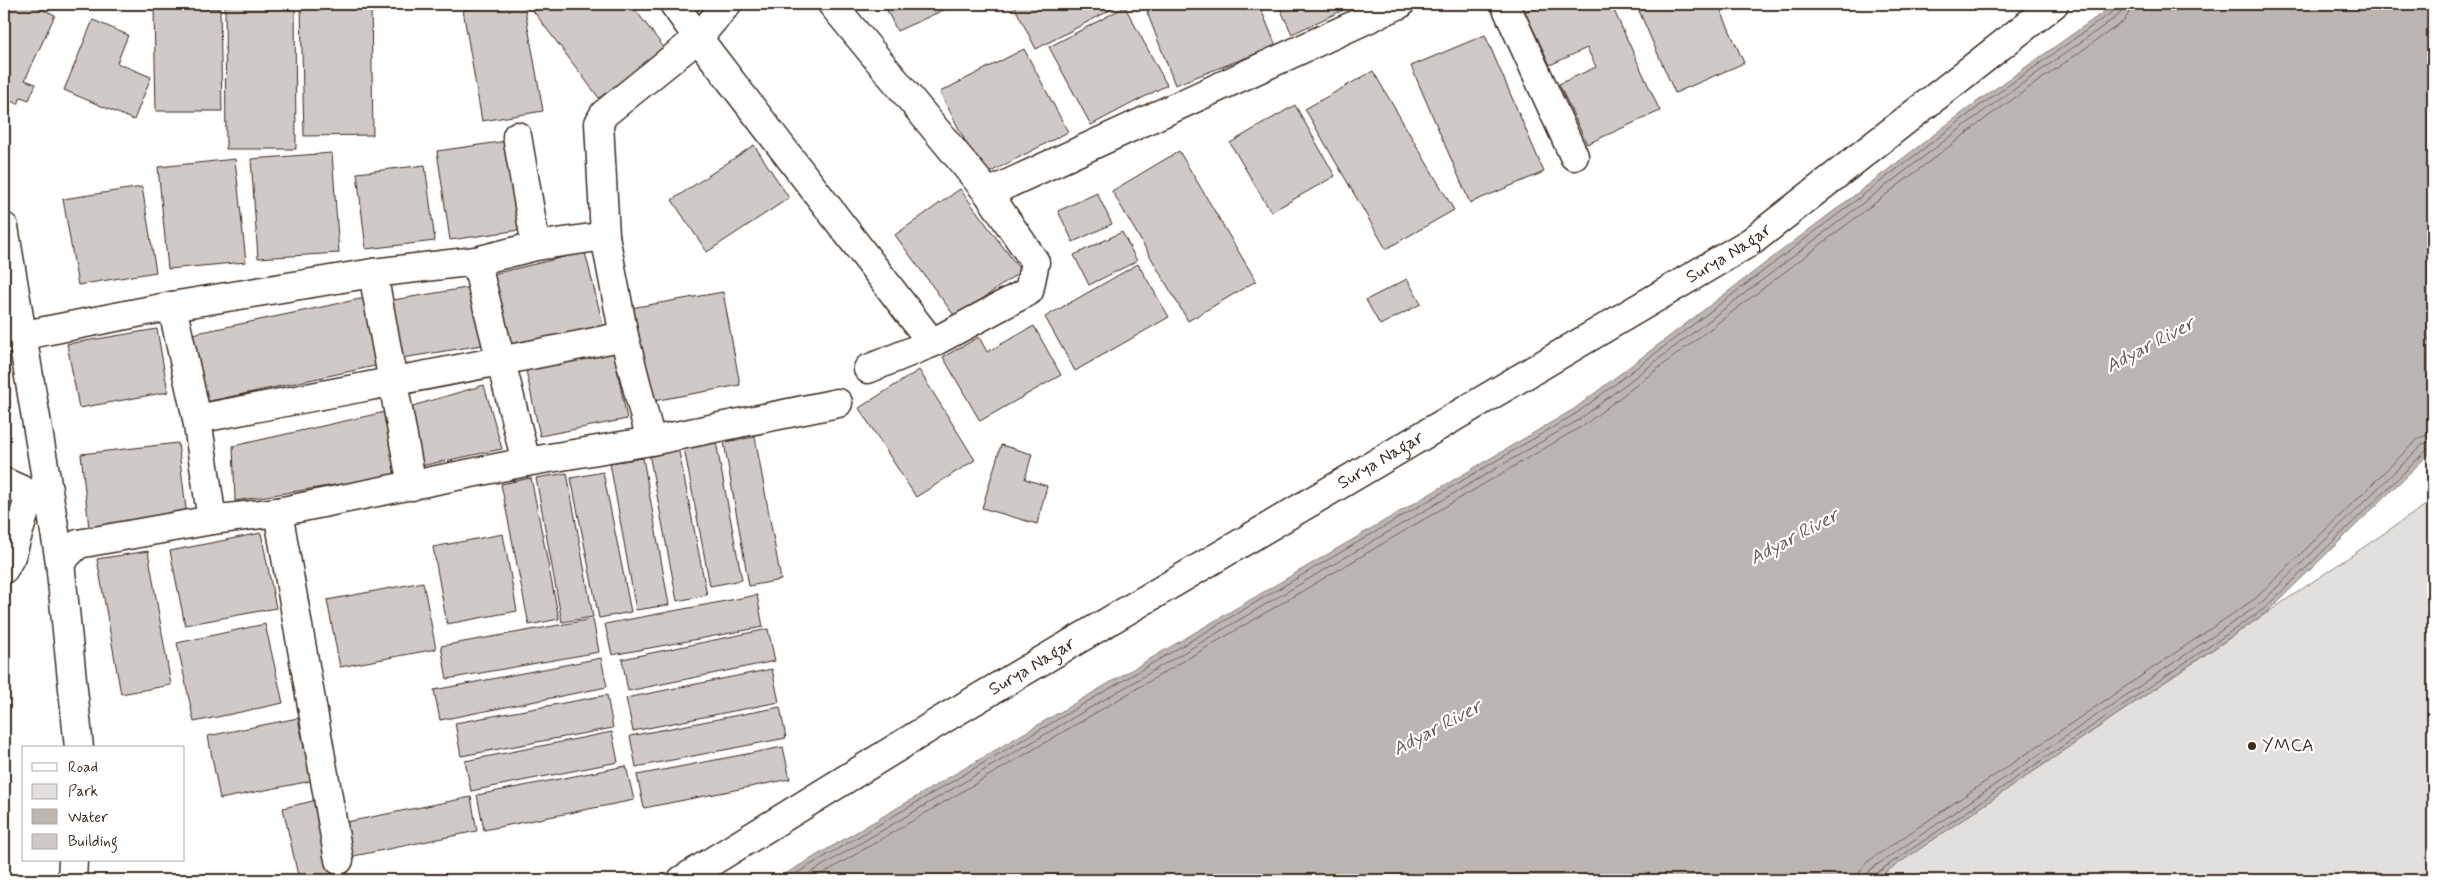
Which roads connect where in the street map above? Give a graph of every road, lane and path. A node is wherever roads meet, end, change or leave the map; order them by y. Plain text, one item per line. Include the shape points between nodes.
1 (674, 4) edge
2 (727, 4) edge
3 (832, 4) edge
4 (1400, 4) edge
5 (1506, 4) edge
6 (2054, 4) edge
7 (698, 38) junction
8 (518, 136) dead end
9 (1574, 156) dead end
10 (988, 193) junction
11 (5, 232) edge
12 (605, 236) junction
13 (536, 246) junction
14 (476, 261) junction
15 (374, 274) junction
16 (172, 306) junction
17 (624, 336) junction
18 (13, 337) edge
19 (932, 343) junction
20 (500, 362) junction
21 (868, 369) dead end
22 (394, 380) junction
23 (838, 402) dead end
24 (197, 419) junction
25 (651, 441) junction
26 (526, 462) junction
27 (4, 482) edge
28 (412, 486) junction
29 (278, 512) junction
30 (212, 520) junction
31 (60, 562) junction
32 (4, 569) edge
33 (79, 746) edge
34 (339, 860) dead end
35 (73, 862) edge
36 (72, 880) edge
37 (682, 880) edge

1 - 7 street
2 - 7 street
3 - 10 street
4 - 10 street
5 - 9 street
6 - 37 street, Surya Nagar via 1752,241 945,718
7 - 12 street via 600,118
7 - 19 street
8 - 13 street
10 - 19 street via 1034,262 1029,291
11 - 18 street
12 - 13 street
12 - 17 street
13 - 14 street
14 - 15 street
14 - 20 street
15 - 16 street
15 - 22 street
16 - 18 street
16 - 24 street
17 - 20 street
17 - 25 street
18 - 31 street
19 - 21 street
20 - 22 street
20 - 26 street
22 - 24 street
22 - 28 street
23 - 25 street
24 - 30 street
25 - 26 street
26 - 28 street
27 - 32 street via 24,491 28,502
28 - 29 street
29 - 30 street
29 - 34 street
30 - 31 street via 78,544
31 - 33 street
35 - 36 street

